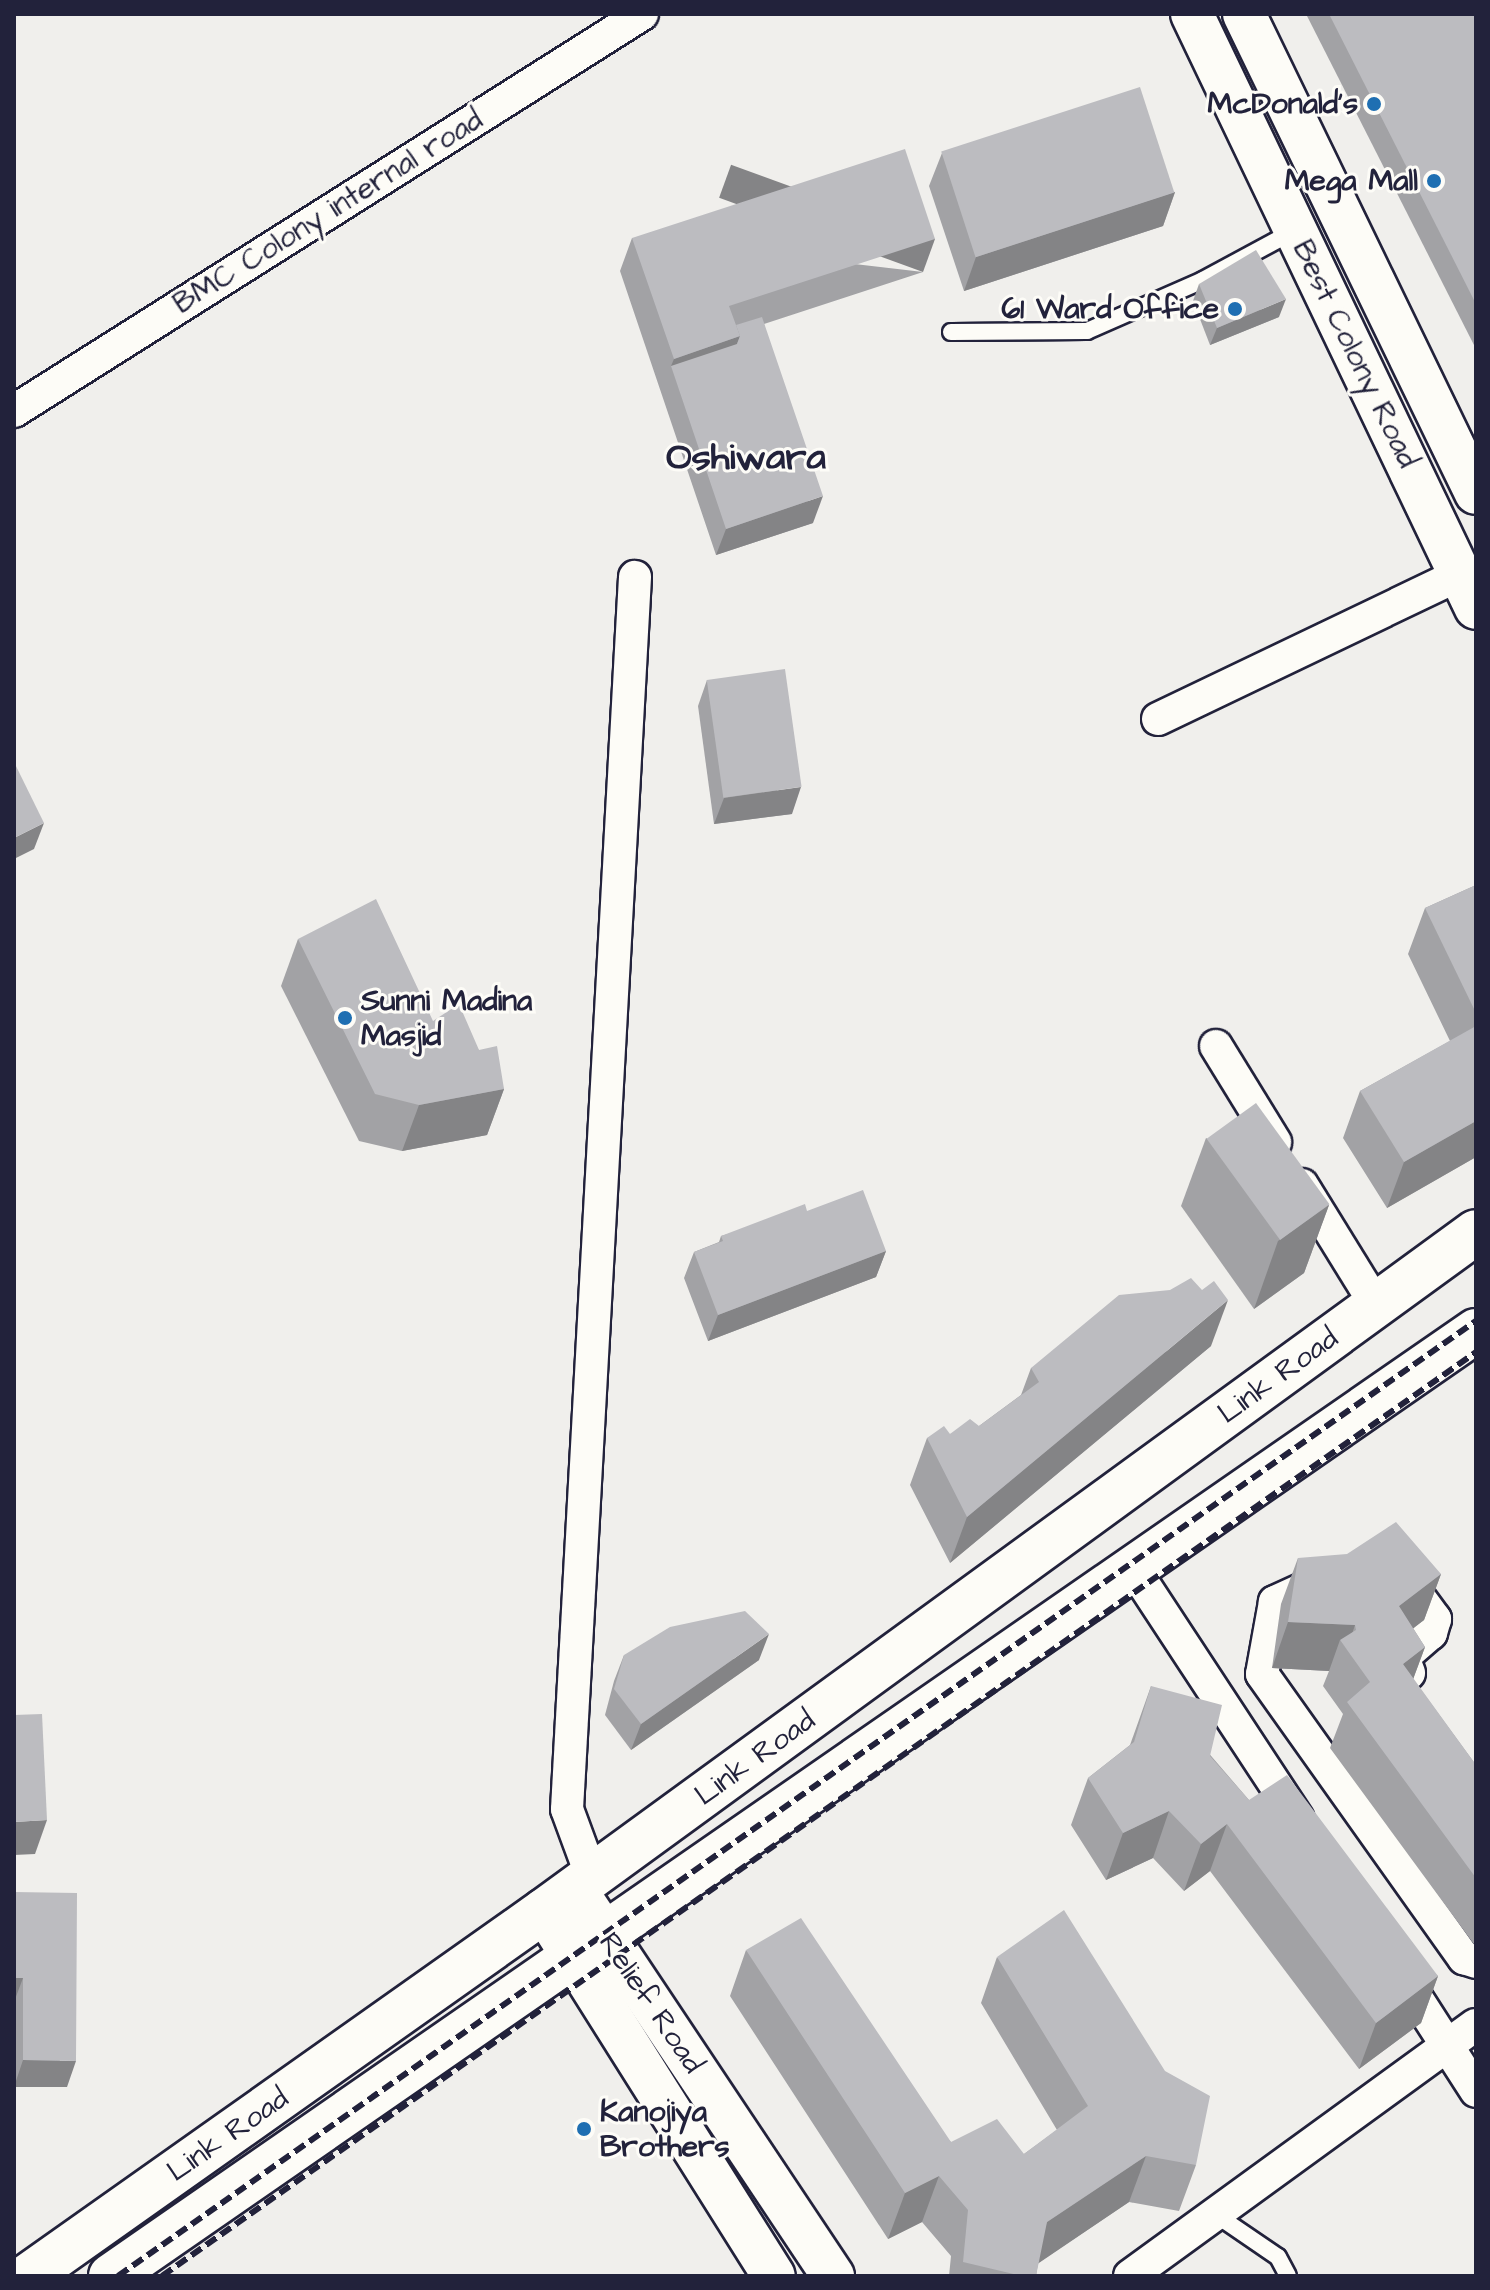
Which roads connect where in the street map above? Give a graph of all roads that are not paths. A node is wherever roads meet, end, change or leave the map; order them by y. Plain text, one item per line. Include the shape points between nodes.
1 (642, 14) edge
2 (1192, 14) edge
3 (1244, 14) edge
4 (1295, 230) junction
5 (951, 332) dead end
6 (14, 411) edge
7 (1472, 477) edge
8 (635, 577) dead end
9 (1468, 591) edge
10 (1158, 719) dead end
11 (1216, 1046) dead end
12 (1476, 1232) edge
13 (1376, 1305) junction
14 (1474, 1337) edge
15 (1133, 1568) junction
16 (1407, 1706) edge
17 (1316, 1846) edge
18 (570, 1892) junction
19 (591, 1946) junction
20 (1386, 1952) edge
21 (1476, 1962) edge
22 (1476, 2025) edge
23 (1447, 2044) junction
24 (1476, 2091) edge
25 (1215, 2214) junction
26 (28, 2276) edge
27 (111, 2276) edge
28 (774, 2276) edge
29 (833, 2276) edge
30 (1130, 2276) edge
31 (1288, 2276) edge

1 - 6 street, BMC Colony internal road
2 - 4 street, Best Colony Road
3 - 7 street, Best Colony Road
4 - 5 lane via 1203,280 1087,331
4 - 9 street, Best Colony Road
8 - 18 street via 567,1809
9 - 10 street
11 - 13 street
12 - 13 main road, Link Road
13 - 18 main road, Link Road
14 - 15 main road, Link Road
15 - 17 street
15 - 19 main road, Link Road
16 - 21 street via 1419,1694 1403,1657 1431,1633 1435,1619 1393,1563 1367,1562 1275,1602 1262,1674 1464,1958
18 - 19 street, Relief Road
18 - 26 main road, Link Road
19 - 27 main road, Link Road
19 - 28 street, Relief Road via 653,2090
19 - 29 street, Relief Road
20 - 23 street
22 - 23 street
23 - 24 street
23 - 25 street
25 - 30 street
25 - 31 lane via 1278,2257

